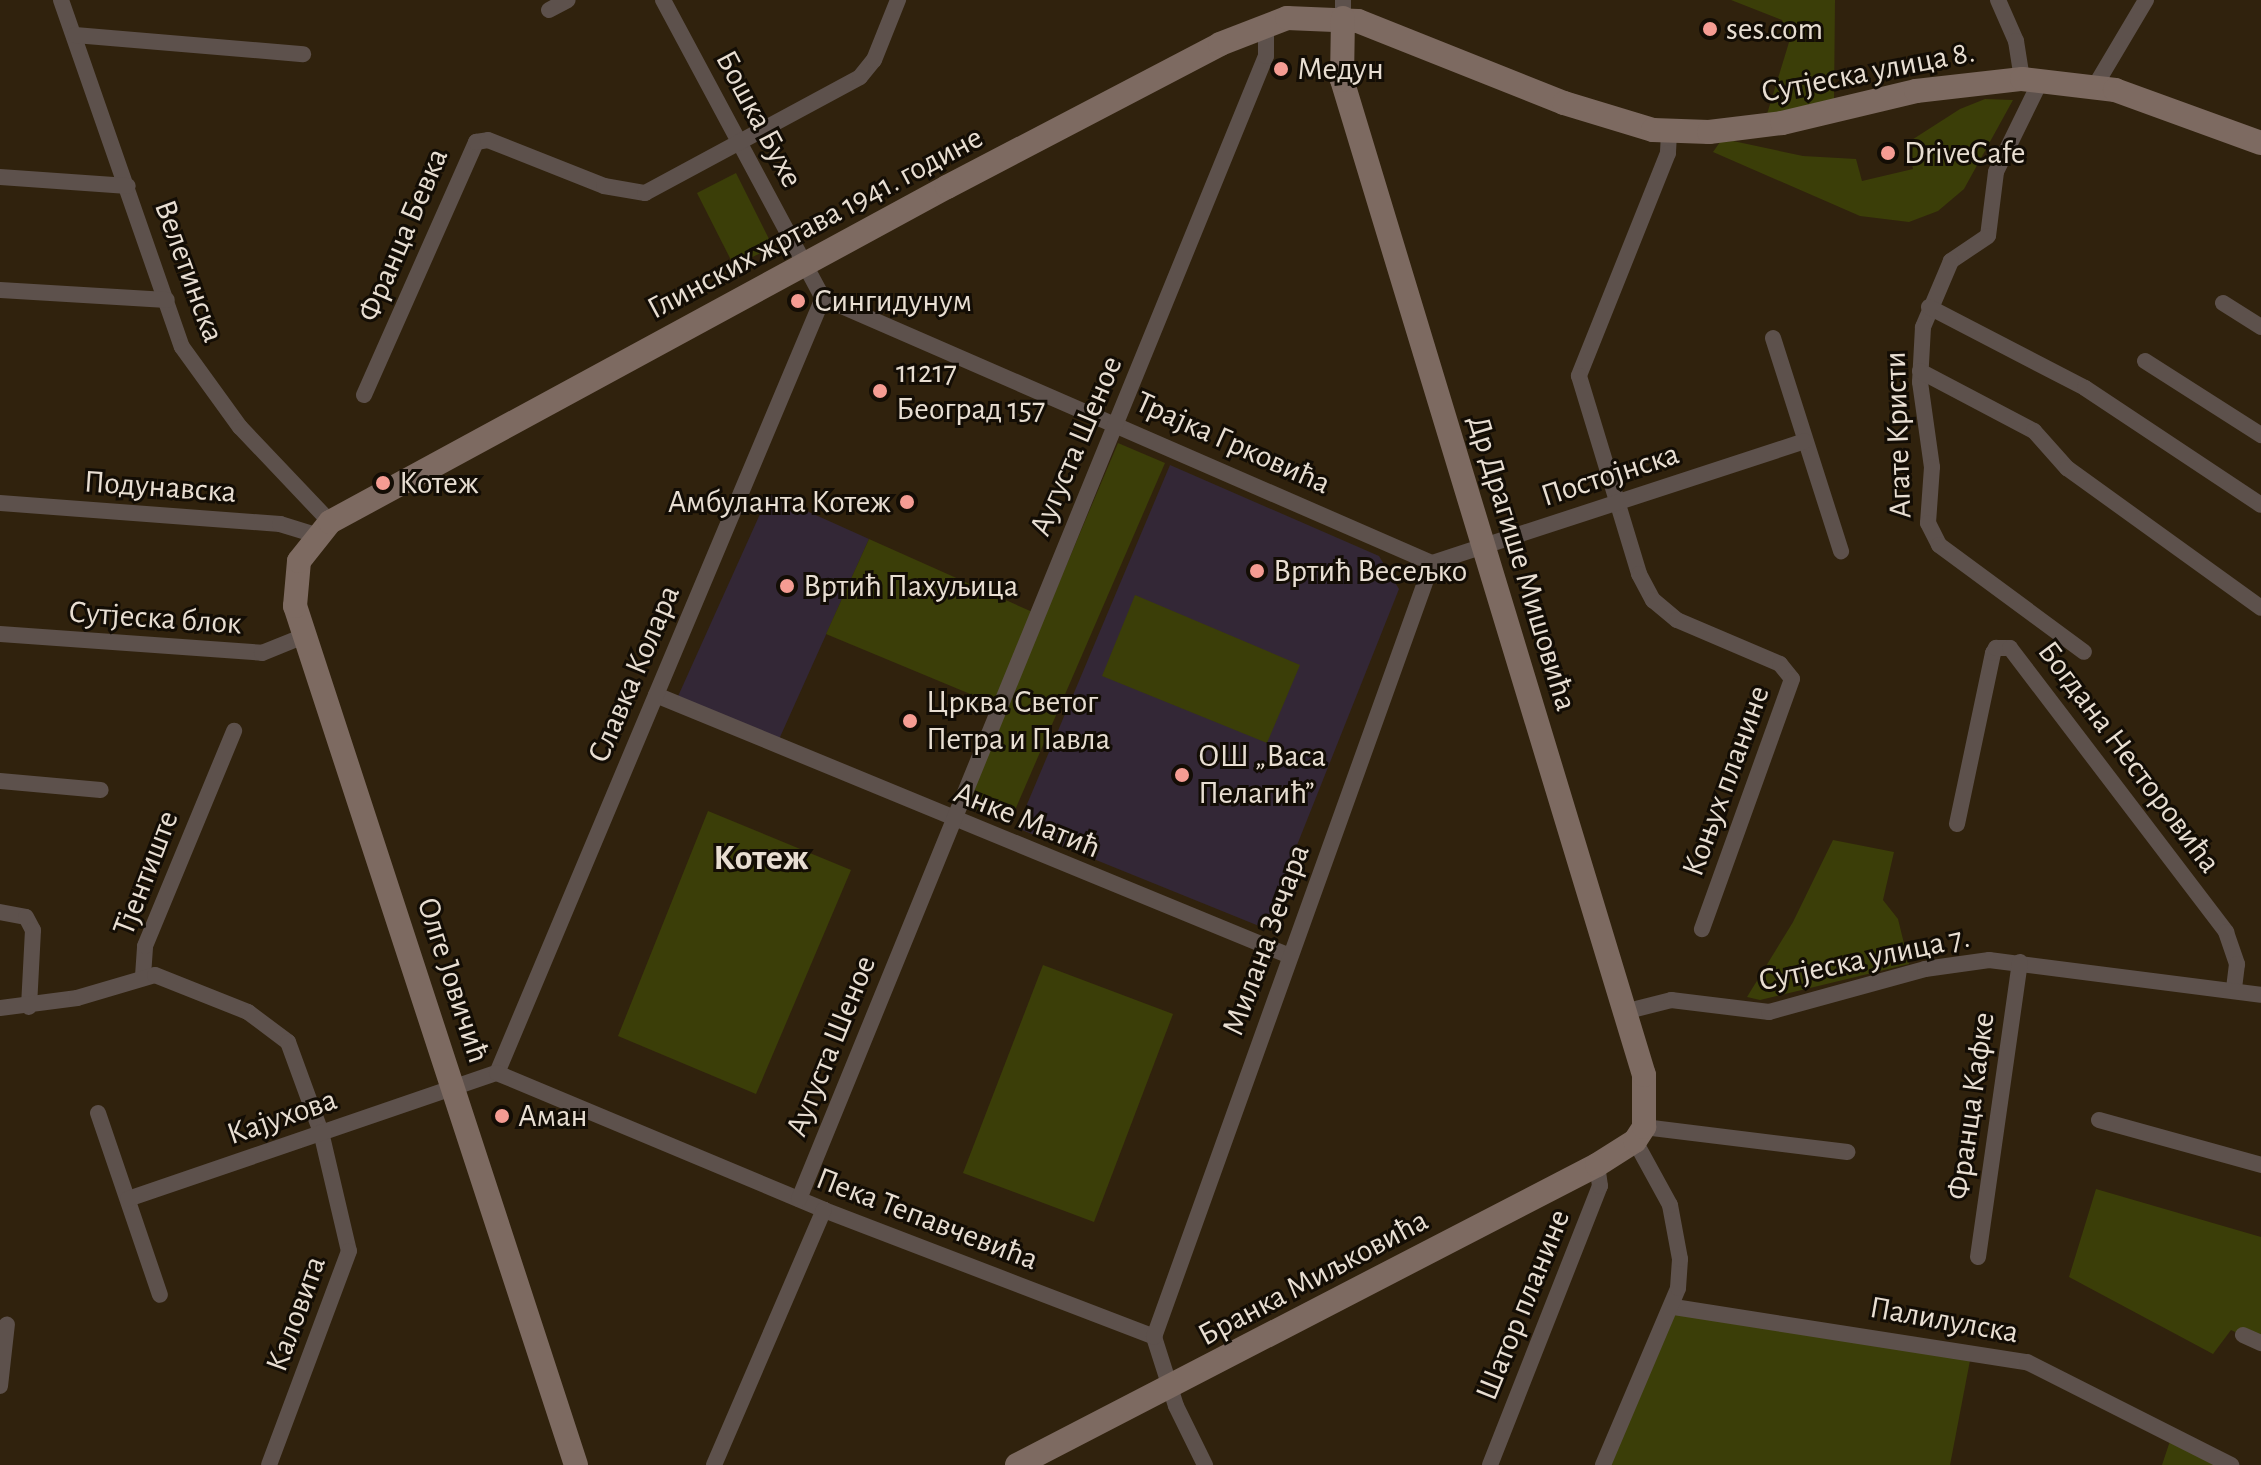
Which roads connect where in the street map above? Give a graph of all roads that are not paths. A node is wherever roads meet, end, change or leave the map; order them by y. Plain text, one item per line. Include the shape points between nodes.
1 (61, 0) edge
2 (568, 0) edge
3 (663, 0) edge
4 (898, 0) edge
5 (1998, 0) edge
6 (2146, 0) edge
7 (1343, 9) edge
8 (549, 10) dead end
9 (1266, 23) junction
10 (75, 35) junction
11 (303, 54) dead end
12 (2032, 79) junction
13 (2095, 86) junction
14 (1669, 133) junction
15 (742, 143) junction
16 (2261, 143) edge
17 (0, 177) edge
18 (128, 186) junction
19 (805, 265) junction
20 (0, 290) edge
21 (823, 298) junction
22 (167, 300) junction
23 (2223, 303) dead end
24 (1929, 307) junction
25 (2261, 327) edge
26 (1773, 338) dead end
27 (2145, 361) dead end
28 (1920, 371) junction
29 (364, 395) dead end
30 (1115, 422) junction
31 (2261, 435) edge
32 (1805, 441) junction
33 (1615, 502) junction
34 (0, 503) edge
35 (2261, 505) edge
36 (322, 528) junction
37 (1484, 546) junction
38 (1841, 551) dead end
39 (1432, 563) junction
40 (2261, 608) edge
41 (0, 634) edge
42 (304, 636) junction
43 (2084, 652) dead end
44 (656, 695) junction
45 (234, 731) dead end
46 (0, 781) edge
47 (101, 790) dead end
48 (952, 821) junction
49 (1957, 824) dead end
50 (0, 912) edge
51 (1702, 929) dead end
52 (1290, 956) junction
53 (2020, 962) junction
54 (143, 976) junction
55 (2234, 989) junction
56 (2261, 995) edge
57 (29, 1007) junction
58 (0, 1008) edge
59 (1624, 1012) junction
60 (497, 1073) junction
61 (454, 1088) junction
62 (98, 1113) dead end
63 (2099, 1120) dead end
64 (321, 1132) junction
65 (1640, 1134) junction
66 (1847, 1152) dead end
67 (1597, 1165) junction
68 (2261, 1165) edge
69 (128, 1199) junction
70 (799, 1199) junction
71 (824, 1210) junction
72 (1978, 1257) dead end
73 (160, 1295) dead end
74 (1674, 1307) junction
75 (7, 1324) dead end
76 (2243, 1335) dead end
77 (1154, 1337) junction
78 (2261, 1343) edge
79 (0, 1386) edge
80 (1170, 1388) junction
81 (269, 1465) edge
82 (576, 1465) edge
83 (714, 1465) edge
84 (1017, 1465) edge
85 (1205, 1465) edge
86 (1490, 1465) edge
87 (1603, 1465) edge
88 (2231, 1465) edge

1 - 10 street, Велетинска
2 - 8 street
3 - 15 street, Бошка Бухе
4 - 15 street via 874,60 860,77
5 - 12 street
6 - 13 street
7 - 9 street, Глинских жртава 1941. године
7 - 14 street, Сутјеска улица 8. via 1601,117
7 - 37 street, Др Драгише Мишовића via 1342,80
9 - 19 street, Глинских жртава 1941. године
9 - 30 street, Аугуста Шеное via 1266,56
10 - 11 street
10 - 18 street, Велетинска
12 - 13 street, Сутјеска улица 8.
12 - 14 street, Сутјеска улица 8. via 1916,91 1782,123
12 - 24 street, Агате Кристи via 1996,172 1988,236 1951,261
13 - 16 street, Сутјеска улица 8.
14 - 33 street via 1668,153 1579,376
15 - 19 street, Бошка Бухе
15 - 29 street, Франца Бевка via 645,193 604,186 488,140 476,142
17 - 18 street
18 - 22 street, Велетинска
19 - 21 street
19 - 36 street, Глинских жртава 1941. године
20 - 22 street
21 - 30 street, Трајка Грковића
21 - 44 street, Славка Колара
22 - 36 street, Велетинска via 182,347 197,372
23 - 25 street
24 - 28 street, Агате Кристи
24 - 35 street via 2095,394
26 - 32 street
27 - 31 street
28 - 40 street via 2034,431 2067,468
28 - 43 street, Агате Кристи via 1931,458 1928,514 1933,540
30 - 39 street, Трајка Грковића
30 - 48 street, Аугуста Шеное
32 - 33 street, Постојнска
32 - 38 street
33 - 37 street, Постојнска
33 - 51 street, Коњух планине via 1653,600 1677,620 1780,664 1792,679
34 - 36 street, Подунавска
36 - 42 street, Олге Јовичић via 295,575 295,606
37 - 39 street, Постојнска
37 - 59 street, Др Драгише Мишовића
39 - 52 street, Милана Зечара
41 - 42 street, Сутјеска блок via 262,653
42 - 61 street, Олге Јовичић
44 - 48 street, Анке Матић
44 - 60 street, Славка Колара
45 - 54 street, Тјентиште via 145,946
46 - 47 street
48 - 52 street, Анке Матић
48 - 70 street, Аугуста Шеное
49 - 55 street, Богдана Несторовића via 1993,653 2010,648 2226,932 2237,964
50 - 57 street via 26,917 33,930
52 - 77 street, Милана Зечара
53 - 55 street, Сутјеска улица 7.
53 - 59 street, Сутјеска улица 7. via 1967,961 1925,969 1769,1012 1671,1000
53 - 72 street, Франца Кафке
54 - 57 street
54 - 64 street, Тјентиште via 175,979 272,1027 288,1042
55 - 56 street, Сутјеска улица 7.
57 - 58 street
59 - 65 street, Др Драгише Мишовића via 1644,1075
60 - 61 street
60 - 70 street, Пека Тепавчевића
61 - 64 street, Кајухова
61 - 82 street, Олге Јовичић
62 - 69 street
63 - 68 street
64 - 69 street, Кајухова
64 - 81 street, Каловита via 349,1251
65 - 66 street
65 - 67 street, Бранка Миљковића
65 - 74 street via 1670,1205 1680,1259
67 - 80 street, Бранка Миљковића
67 - 86 street, Шатор планине via 1600,1186
69 - 73 street
70 - 71 street, Пека Тепавчевића
71 - 77 street, Пека Тепавчевића
71 - 83 street
74 - 87 street
74 - 88 street, Палилулска via 2027,1362
75 - 79 street
76 - 78 street
77 - 80 street
80 - 84 street, Бранка Миљковића
80 - 85 street

